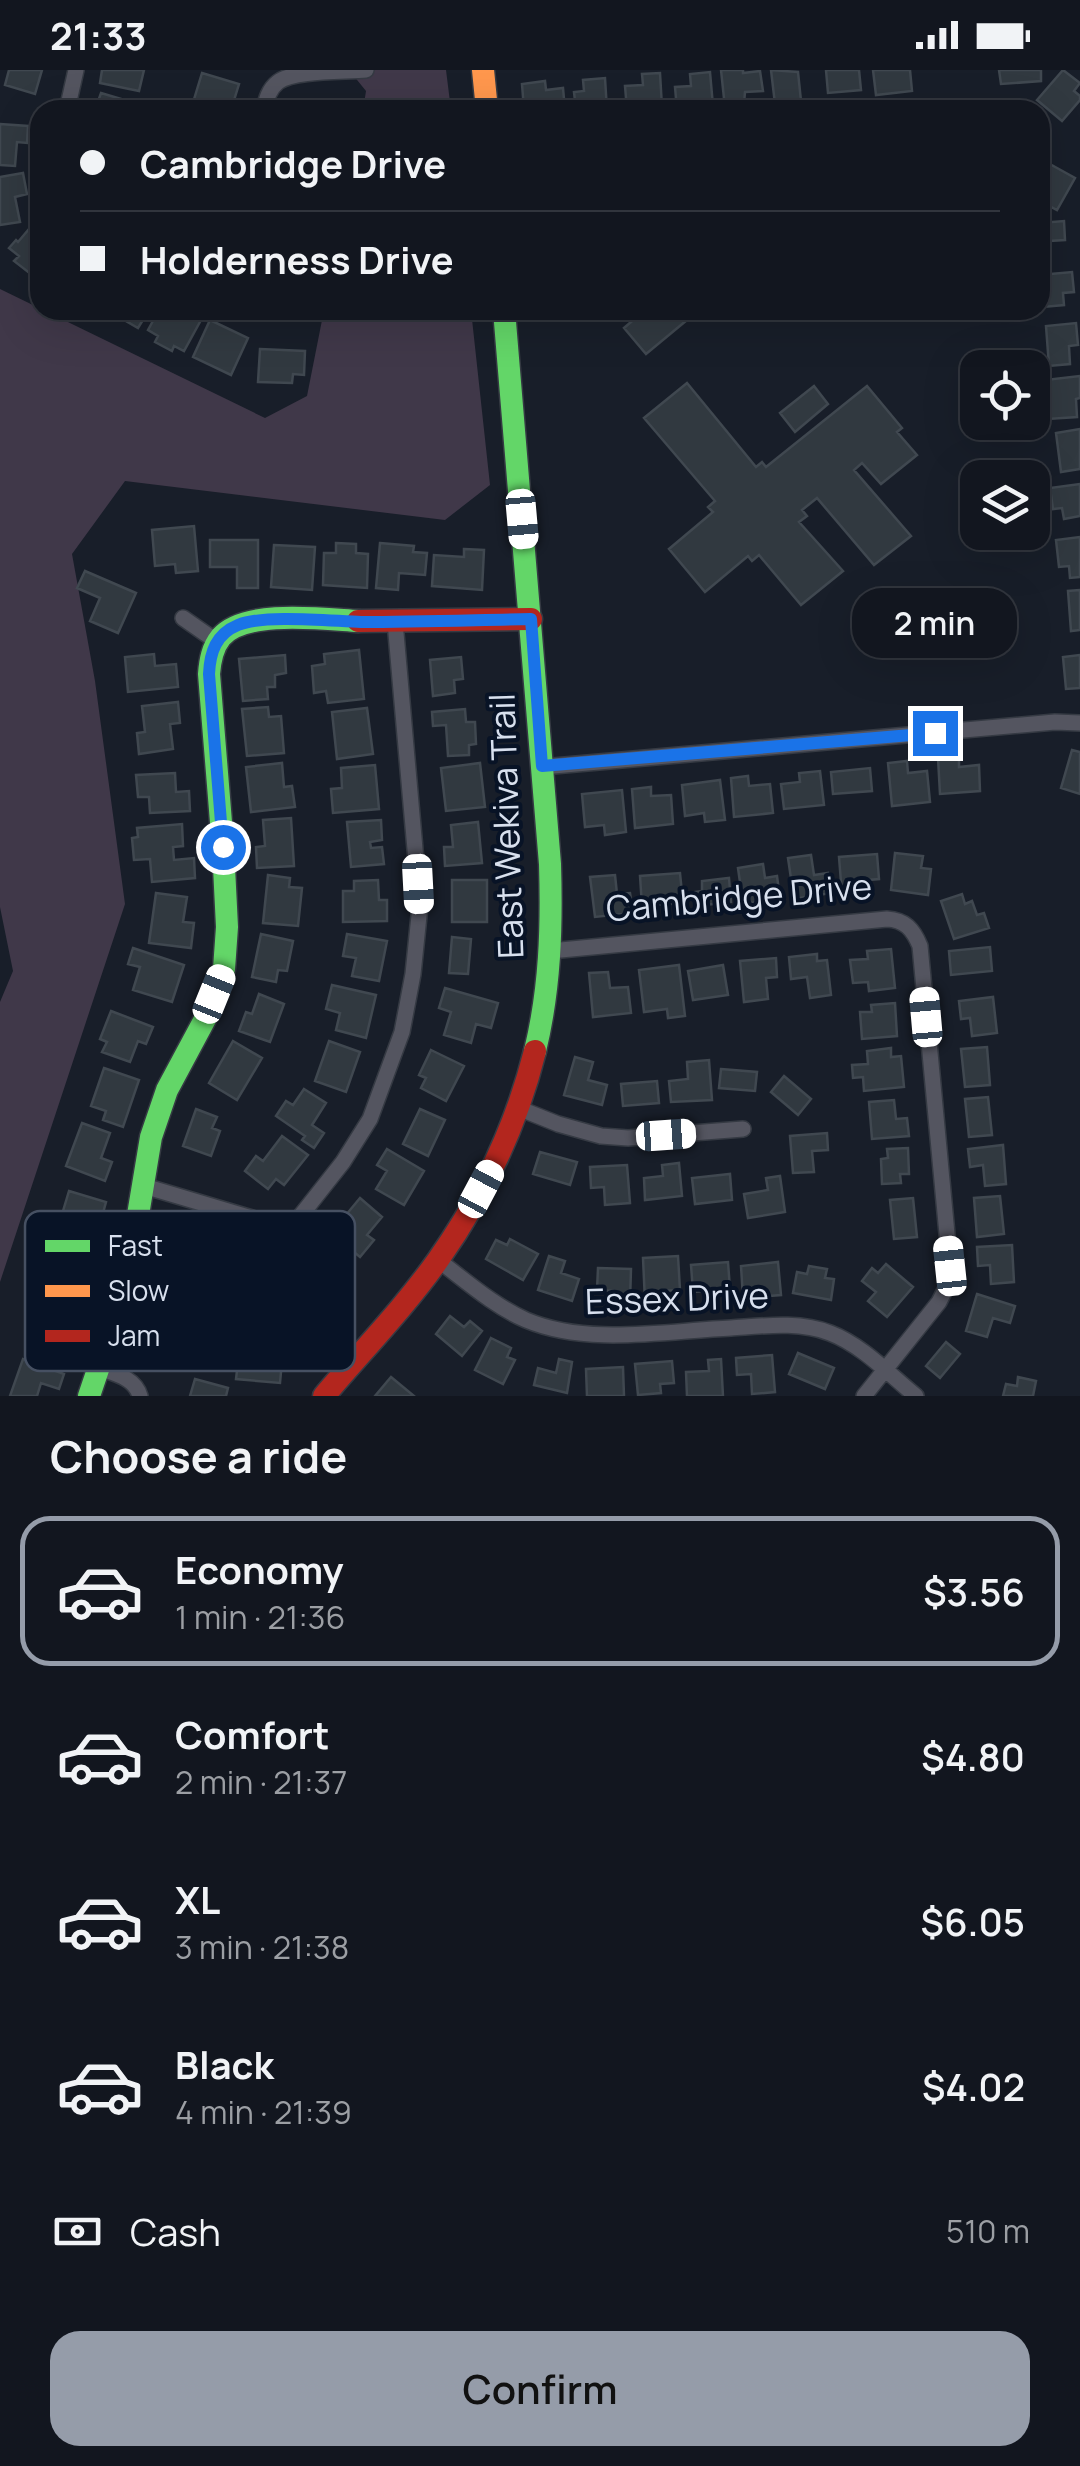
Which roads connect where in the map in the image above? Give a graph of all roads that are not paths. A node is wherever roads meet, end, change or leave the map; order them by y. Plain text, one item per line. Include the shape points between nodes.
1 (76, 70) edge
2 (366, 70) edge
3 (483, 70) edge
4 (69, 100) edge
5 (266, 100) edge
6 (485, 100) edge
7 (505, 320) edge
8 (182, 618) dead end
9 (531, 619) junction
10 (394, 622) junction
11 (216, 641) junction
12 (1080, 723) edge
13 (542, 766) junction
14 (550, 951) junction
15 (518, 1108) junction
16 (743, 1128) dead end
17 (144, 1186) junction
18 (140, 1211) edge
19 (228, 1211) edge
20 (304, 1211) edge
21 (438, 1260) junction
22 (355, 1359) edge
23 (885, 1370) junction
24 (98, 1371) edge
25 (106, 1371) edge
26 (345, 1371) edge
27 (89, 1396) edge
28 (140, 1396) edge
29 (324, 1396) edge
30 (864, 1396) edge
31 (916, 1396) edge

1 - 4 street
2 - 5 street via 290,76
3 - 6 street
7 - 9 street, East Wekiva Trail
8 - 11 street
9 - 10 street
9 - 13 street, East Wekiva Trail
10 - 11 street via 259,620
10 - 20 street via 420,906 413,974 402,1032 370,1119
11 - 17 street via 209,674 223,847 224,969 167,1090
12 - 13 street
13 - 14 street, East Wekiva Trail
14 - 15 street, East Wekiva Trail via 545,1003
14 - 23 street, Cambridge Drive via 887,919 908,926 920,946 950,1266 939,1302
15 - 16 street via 601,1136
15 - 21 street, East Wekiva Trail via 494,1165
17 - 18 street
17 - 19 street
21 - 22 street, East Wekiva Trail
21 - 23 street, Essex Drive via 523,1319 556,1330 596,1336 806,1327 848,1341
23 - 30 street, Cambridge Drive
23 - 31 street, Essex Drive
24 - 27 street
25 - 28 street via 129,1380
26 - 29 street, East Wekiva Trail

